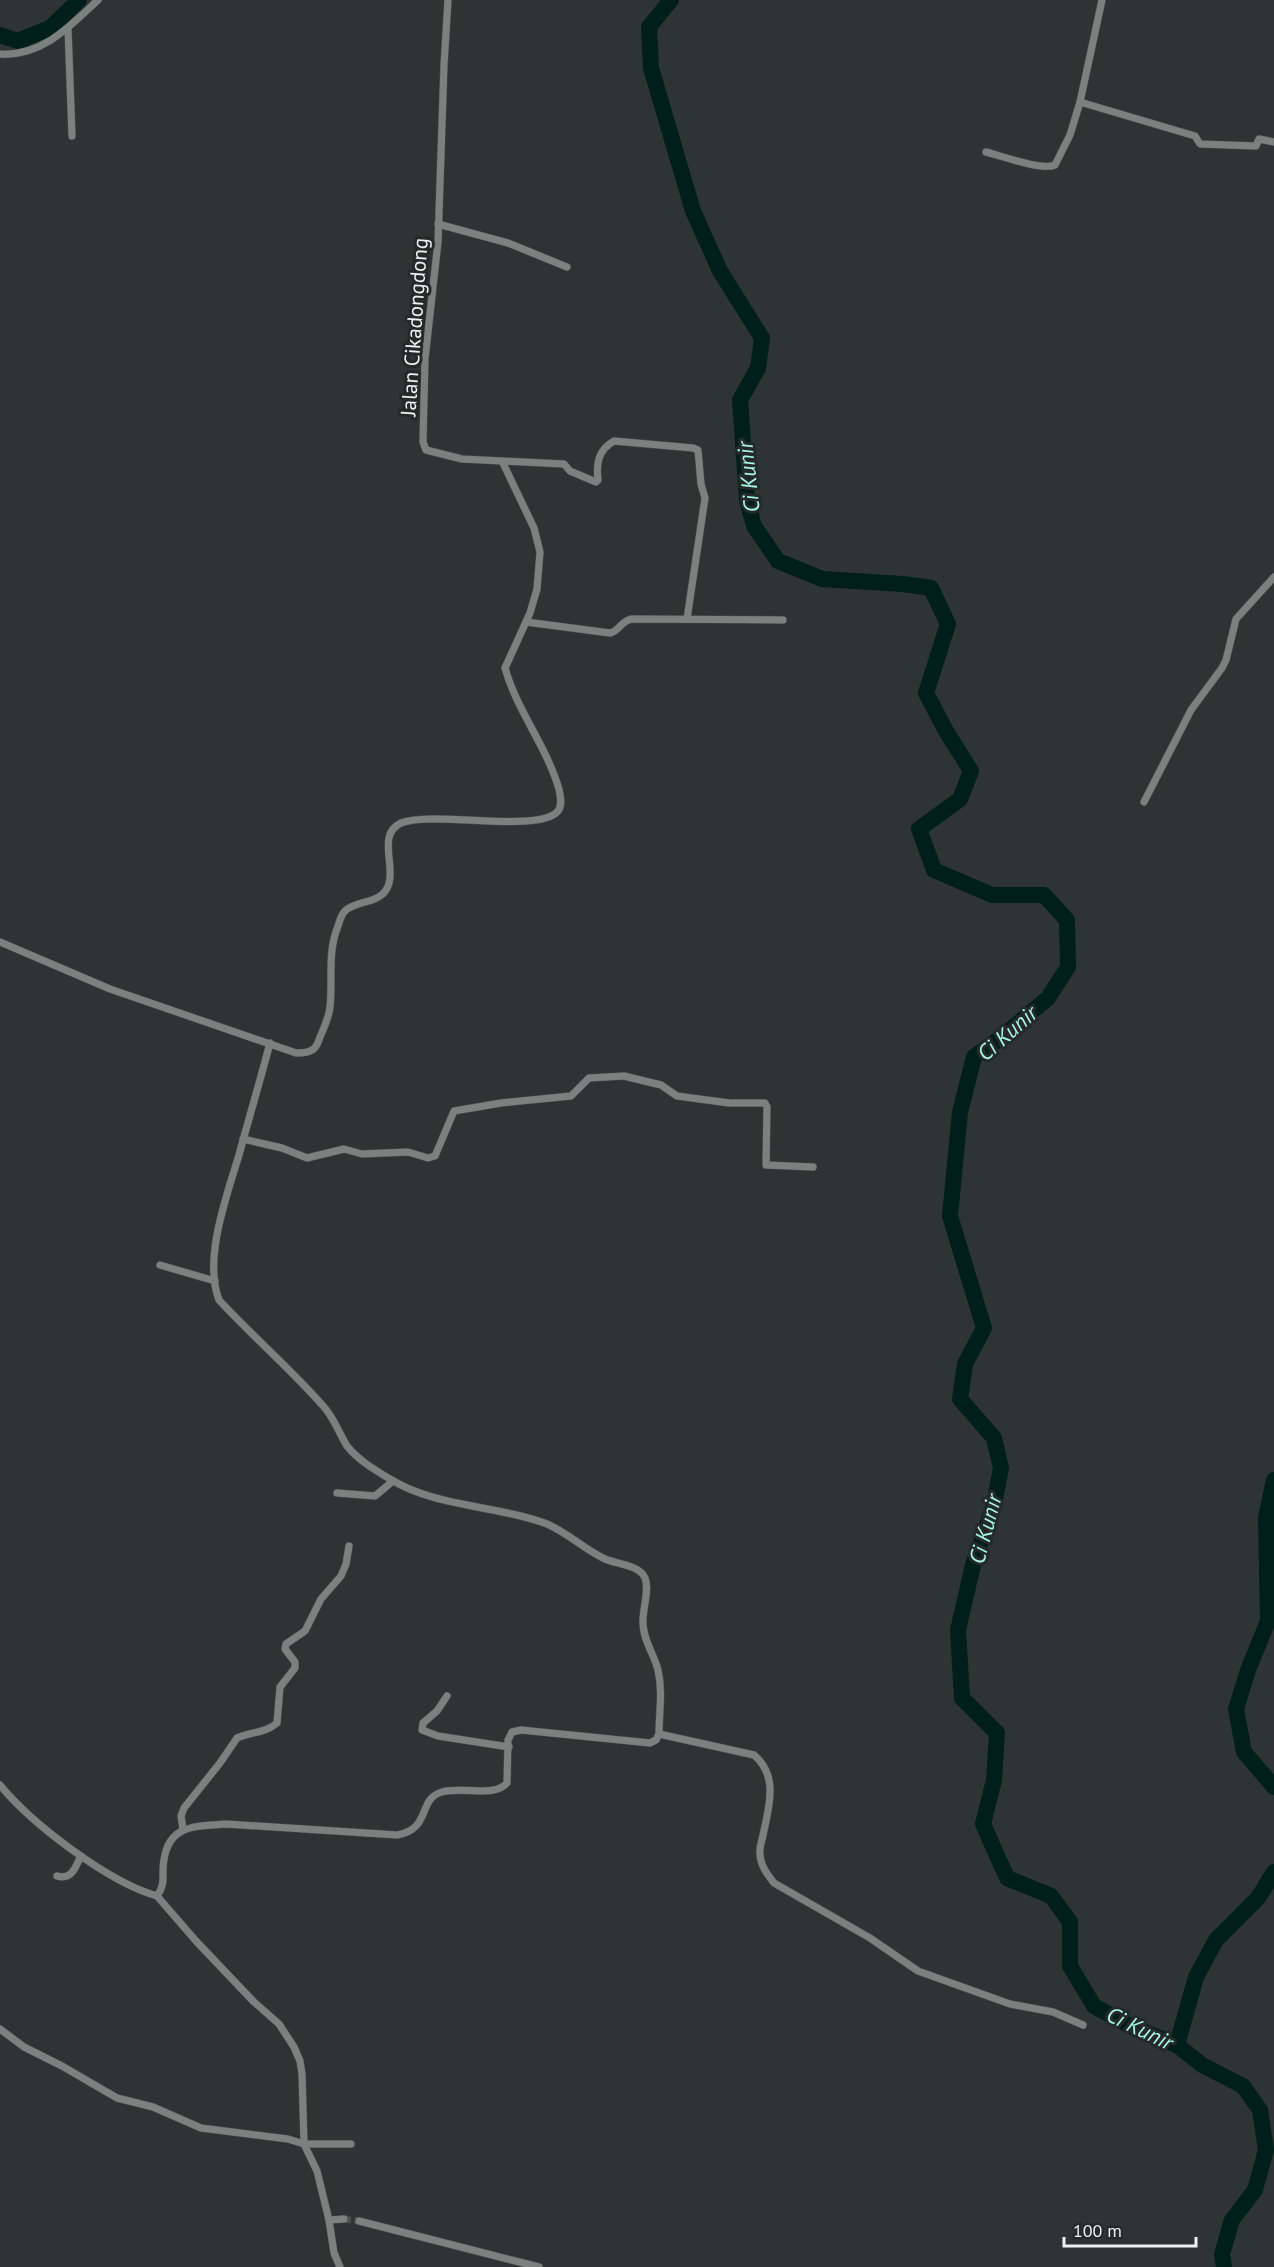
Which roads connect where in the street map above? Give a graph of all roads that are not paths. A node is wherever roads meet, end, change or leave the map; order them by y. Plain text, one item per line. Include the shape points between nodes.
1 (98, 0) edge
2 (448, 0) edge
3 (1102, 0) edge
4 (68, 28) junction
5 (0, 54) edge
6 (1080, 102) junction
7 (72, 136) dead end
8 (1274, 142) edge
9 (986, 152) dead end
10 (438, 224) junction
11 (567, 267) dead end
12 (502, 460) junction
13 (1274, 577) edge
14 (687, 620) junction
15 (783, 620) dead end
16 (526, 622) junction
17 (1144, 802) dead end
18 (0, 942) edge
19 (270, 1043) junction
20 (243, 1139) junction
21 (813, 1167) dead end
22 (160, 1265) dead end
23 (215, 1281) junction
24 (393, 1481) junction
25 (337, 1493) dead end
26 (349, 1546) dead end
27 (447, 1696) dead end
28 (659, 1734) junction
29 (509, 1747) junction
30 (0, 1785) edge
31 (183, 1829) junction
32 (81, 1856) junction
33 (57, 1876) dead end
34 (157, 1896) junction
35 (1083, 2025) dead end
36 (0, 2029) edge
37 (304, 2144) junction
38 (351, 2144) dead end
39 (344, 2219) tunnel mouth
40 (329, 2220) junction
41 (359, 2221) tunnel mouth
42 (340, 2267) edge
43 (539, 2267) edge

1 - 4 street
2 - 10 street, Jalan Cikadongdong
3 - 6 street
4 - 5 street via 31,50
4 - 7 street
6 - 8 street via 1195,136 1200,144 1256,146 1259,139
6 - 9 street via 1070,135 1053,166
10 - 11 street via 508,243
10 - 12 street, Jalan Cikadongdong via 425,359 424,447 462,459
12 - 14 street via 564,464 570,471 596,482 601,453 614,441 698,450 705,505
12 - 16 street via 534,528 540,552 537,589
13 - 17 street via 1236,619 1222,668 1191,710
14 - 15 street
14 - 16 street via 627,620 610,633
16 - 19 street via 505,668 520,707 544,747 560,796 557,812 530,821 439,820 402,823 394,828 388,843 390,874 386,891 343,912 332,940 330,1008 316,1045 311,1051 296,1053
18 - 19 street via 110,990
19 - 20 street
20 - 21 street via 307,1158 344,1149 362,1154 408,1152 430,1158 435,1156 454,1111 572,1096 589,1078 620,1076 661,1084 677,1096 765,1103 765,1164
20 - 23 street via 220,1218
22 - 23 street
23 - 24 street via 219,1299 326,1409 349,1448
24 - 25 street via 375,1496
24 - 28 street via 462,1505 547,1524 607,1560 638,1570 646,1584 644,1637 661,1685
26 - 31 street via 341,1576 321,1599 307,1628 286,1644 295,1668 280,1687 277,1723 237,1738 184,1808
27 - 29 street via 423,1723 422,1730
28 - 29 street via 650,1743 521,1730 509,1736
28 - 35 street via 754,1755 762,1762 770,1777 759,1852 774,1883 870,1938 918,1971 1010,2004 1053,2012
29 - 31 street via 507,1783 502,1788 462,1789 435,1795 417,1827 408,1833 226,1824
30 - 32 street via 33,1818
31 - 34 street via 169,1842 163,1888
32 - 33 street via 71,1875
32 - 34 street via 124,1883
34 - 37 street via 288,2036 302,2074
36 - 37 street via 24,2047 117,2098 153,2107 201,2127
37 - 38 street
37 - 40 street via 317,2170
39 - 40 street
40 - 42 street
41 - 43 street

